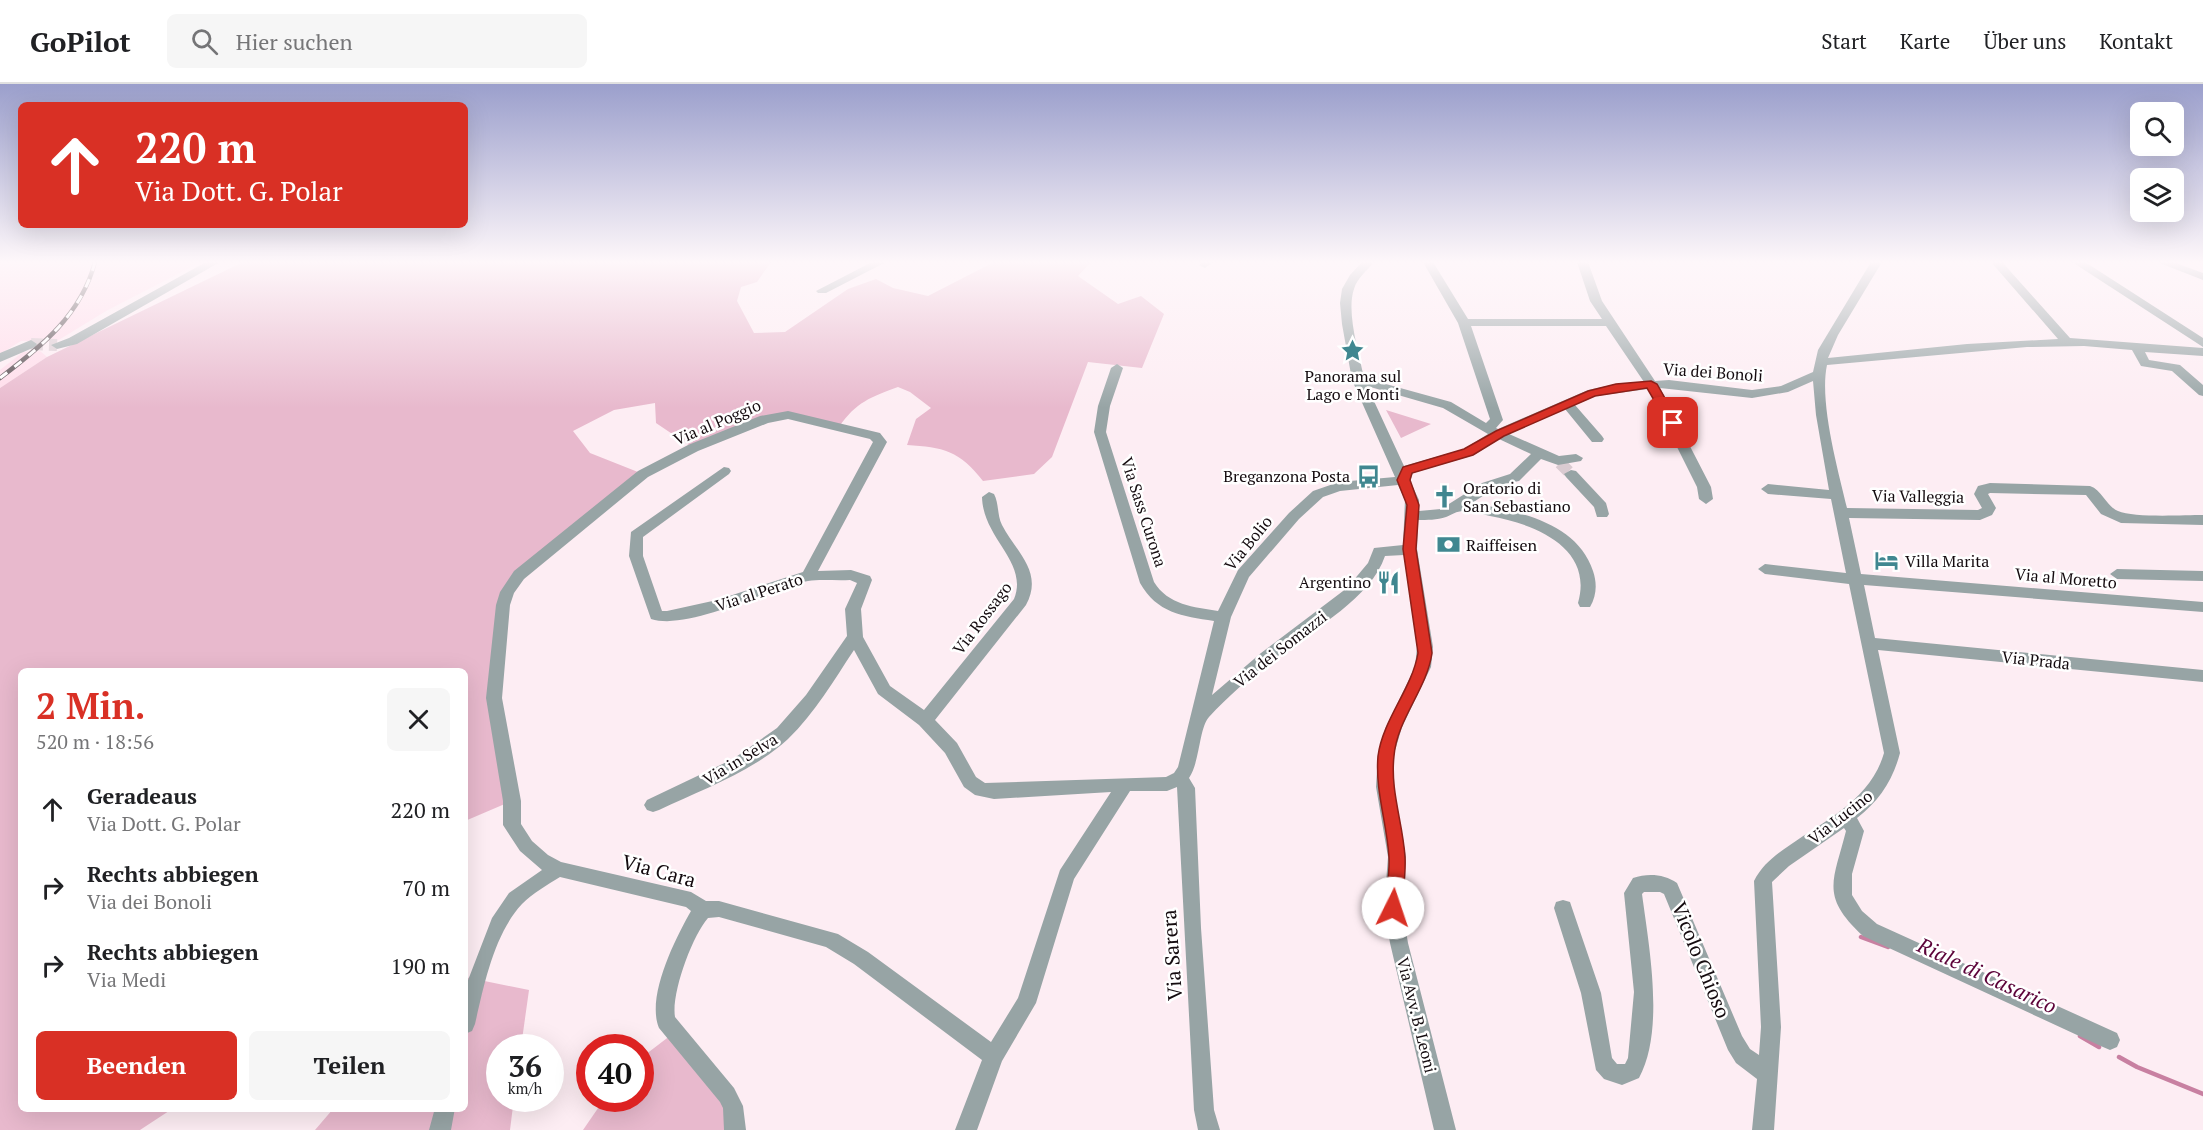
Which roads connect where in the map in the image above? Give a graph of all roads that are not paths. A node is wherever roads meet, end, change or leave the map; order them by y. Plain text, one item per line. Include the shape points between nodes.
1 (127, 311) edge
2 (1347, 311) edge
3 (1457, 311) edge
4 (1602, 311) edge
5 (1847, 311) edge
6 (2039, 311) edge
7 (2153, 311) edge
8 (1609, 322) junction
9 (1464, 323) junction
10 (2067, 342) junction
11 (2203, 343) edge
12 (31, 344) tunnel mouth
13 (57, 345) tunnel mouth
14 (2137, 349) junction
15 (2203, 352) edge
16 (0, 358) edge
17 (1117, 368) dead end
18 (1820, 368) junction
19 (1358, 380) junction
20 (1651, 384) junction
21 (2203, 392) edge
22 (1568, 405) junction
23 (1487, 429) junction
24 (1500, 433) junction
25 (1597, 439) dead end
26 (1540, 452) junction
27 (1576, 458) tunnel mouth
28 (724, 471) dead end
29 (1571, 474) tunnel mouth
30 (1404, 480) junction
31 (1768, 489) dead end
32 (1837, 495) junction
33 (989, 497) dead end
34 (1706, 499) dead end
35 (1457, 505) junction
36 (1413, 510) junction
37 (1841, 513) junction
38 (1602, 514) dead end
39 (2203, 520) edge
40 (1410, 549) junction
41 (1765, 569) dead end
42 (2117, 574) dead end
43 (808, 576) junction
44 (2203, 576) edge
45 (1854, 579) junction
46 (1585, 603) dead end
47 (503, 605) joint
48 (2203, 607) edge
49 (1223, 617) junction
50 (855, 637) junction
51 (1869, 643) junction
52 (2203, 676) edge
53 (1199, 716) junction
54 (925, 720) junction
55 (1180, 778) junction
56 (1125, 784) junction
57 (653, 805) dead end
58 (1847, 816) junction
59 (558, 869) junction
60 (1563, 908) dead end
61 (703, 910) junction
62 (468, 1014) edge
63 (2110, 1040) dead end
64 (994, 1056) junction
65 (1768, 1075) junction
66 (444, 1112) edge
67 (440, 1130) edge
68 (735, 1130) edge
69 (966, 1130) edge
70 (1209, 1130) edge
71 (1445, 1130) edge
72 (1763, 1130) edge

1 - 13 street via 74,341
2 - 19 street
3 - 9 street
4 - 8 street
5 - 18 street, Via Lucino via 1832,335
6 - 10 street
7 - 11 street
8 - 9 street
8 - 20 street
9 - 23 street via 1497,420
10 - 14 street, Via dei Bonoli via 2109,343
10 - 18 street, Via dei Bonoli via 1910,352
12 - 16 street
14 - 15 street, Via dei Bonoli
14 - 21 street via 2145,363 2175,368
17 - 49 street, Via Sass Curona via 1100,432 1147,583 1156,597 1168,605
18 - 20 street, Via dei Bonoli via 1784,389 1752,394
18 - 32 street, Via Lucino via 1822,415
19 - 23 street via 1447,405
19 - 30 street
20 - 22 street, Via dei Bonoli via 1592,393
20 - 34 street via 1691,458
22 - 24 street, Via dei Bonoli
22 - 25 street
23 - 24 street
24 - 26 street
24 - 30 street, Via dei Bonoli via 1469,452 1407,470
26 - 27 street via 1559,462
26 - 35 street via 1514,478 1504,478
28 - 43 street, Via al Perato via 636,535 636,556 654,614 667,617 692,612
29 - 38 street via 1601,506
30 - 36 street
30 - 49 street, Via Bolio via 1328,490 1310,500 1243,573
31 - 32 street
32 - 37 street, Via Lucino
33 - 54 street, Via Rossago via 993,522 1023,568 1027,588 1021,601
35 - 36 street via 1445,512
35 - 46 street via 1512,516 1560,536 1576,550 1585,567 1589,582
36 - 40 street, Via Avv. B. Leoni
37 - 39 street, Via Valleggia via 1980,515 1989,508 1981,494 1983,489 1990,488 2090,491 2106,511 2121,518
37 - 45 street, Via Lucino
40 - 53 street, Via dei Somazzi via 1379,552 1378,563 1332,609 1276,649
40 - 71 street, Via Avv. B. Leoni via 1424,659 1389,741 1385,787 1396,844 1395,927
41 - 45 street, Via al Moretto
42 - 44 street, Via al Moretto
43 - 47 street, Via al Poggio via 880,442 877,437 782,415 693,448 643,474 519,575
43 - 50 street, Via al Perato via 851,575 865,580 853,609
45 - 48 street, Via al Moretto
45 - 51 street, Via Lucino
47 - 59 street, Via Cara via 494,698 512,801 512,825 526,846
49 - 53 street, Via Bolio
50 - 54 street, Via al Perato via 884,690
50 - 57 street, Via in Selva via 781,735 725,771
51 - 52 street, Via Prada
51 - 58 street, Via Lucino via 1892,753 1890,769 1881,784
53 - 55 street, Via Bolio via 1186,769
54 - 56 street, Via al Perato via 951,748 970,782 981,790
55 - 56 street via 1167,784
55 - 70 street, Via Sarera via 1186,788 1204,1110
56 - 64 street via 1066,876 1026,1003
58 - 63 street via 1855,831 1840,885 1842,900 1852,916 1870,930
58 - 65 street, Via Lucino via 1777,864 1763,881 1771,994
59 - 61 street, Via Cara via 691,900
59 - 62 street via 517,897 504,914
60 - 65 street, Vicolo Chioso via 1591,993 1603,1063 1611,1072 1622,1075 1632,1071 1638,1060 1644,992 1633,893 1640,884 1648,883 1671,889 1735,1043 1743,1056
61 - 64 street, Via Cara via 719,909 831,940
61 - 68 street via 692,922 664,1014 727,1095 733,1106
64 - 69 street
65 - 72 street, Via Lucino
66 - 67 street

